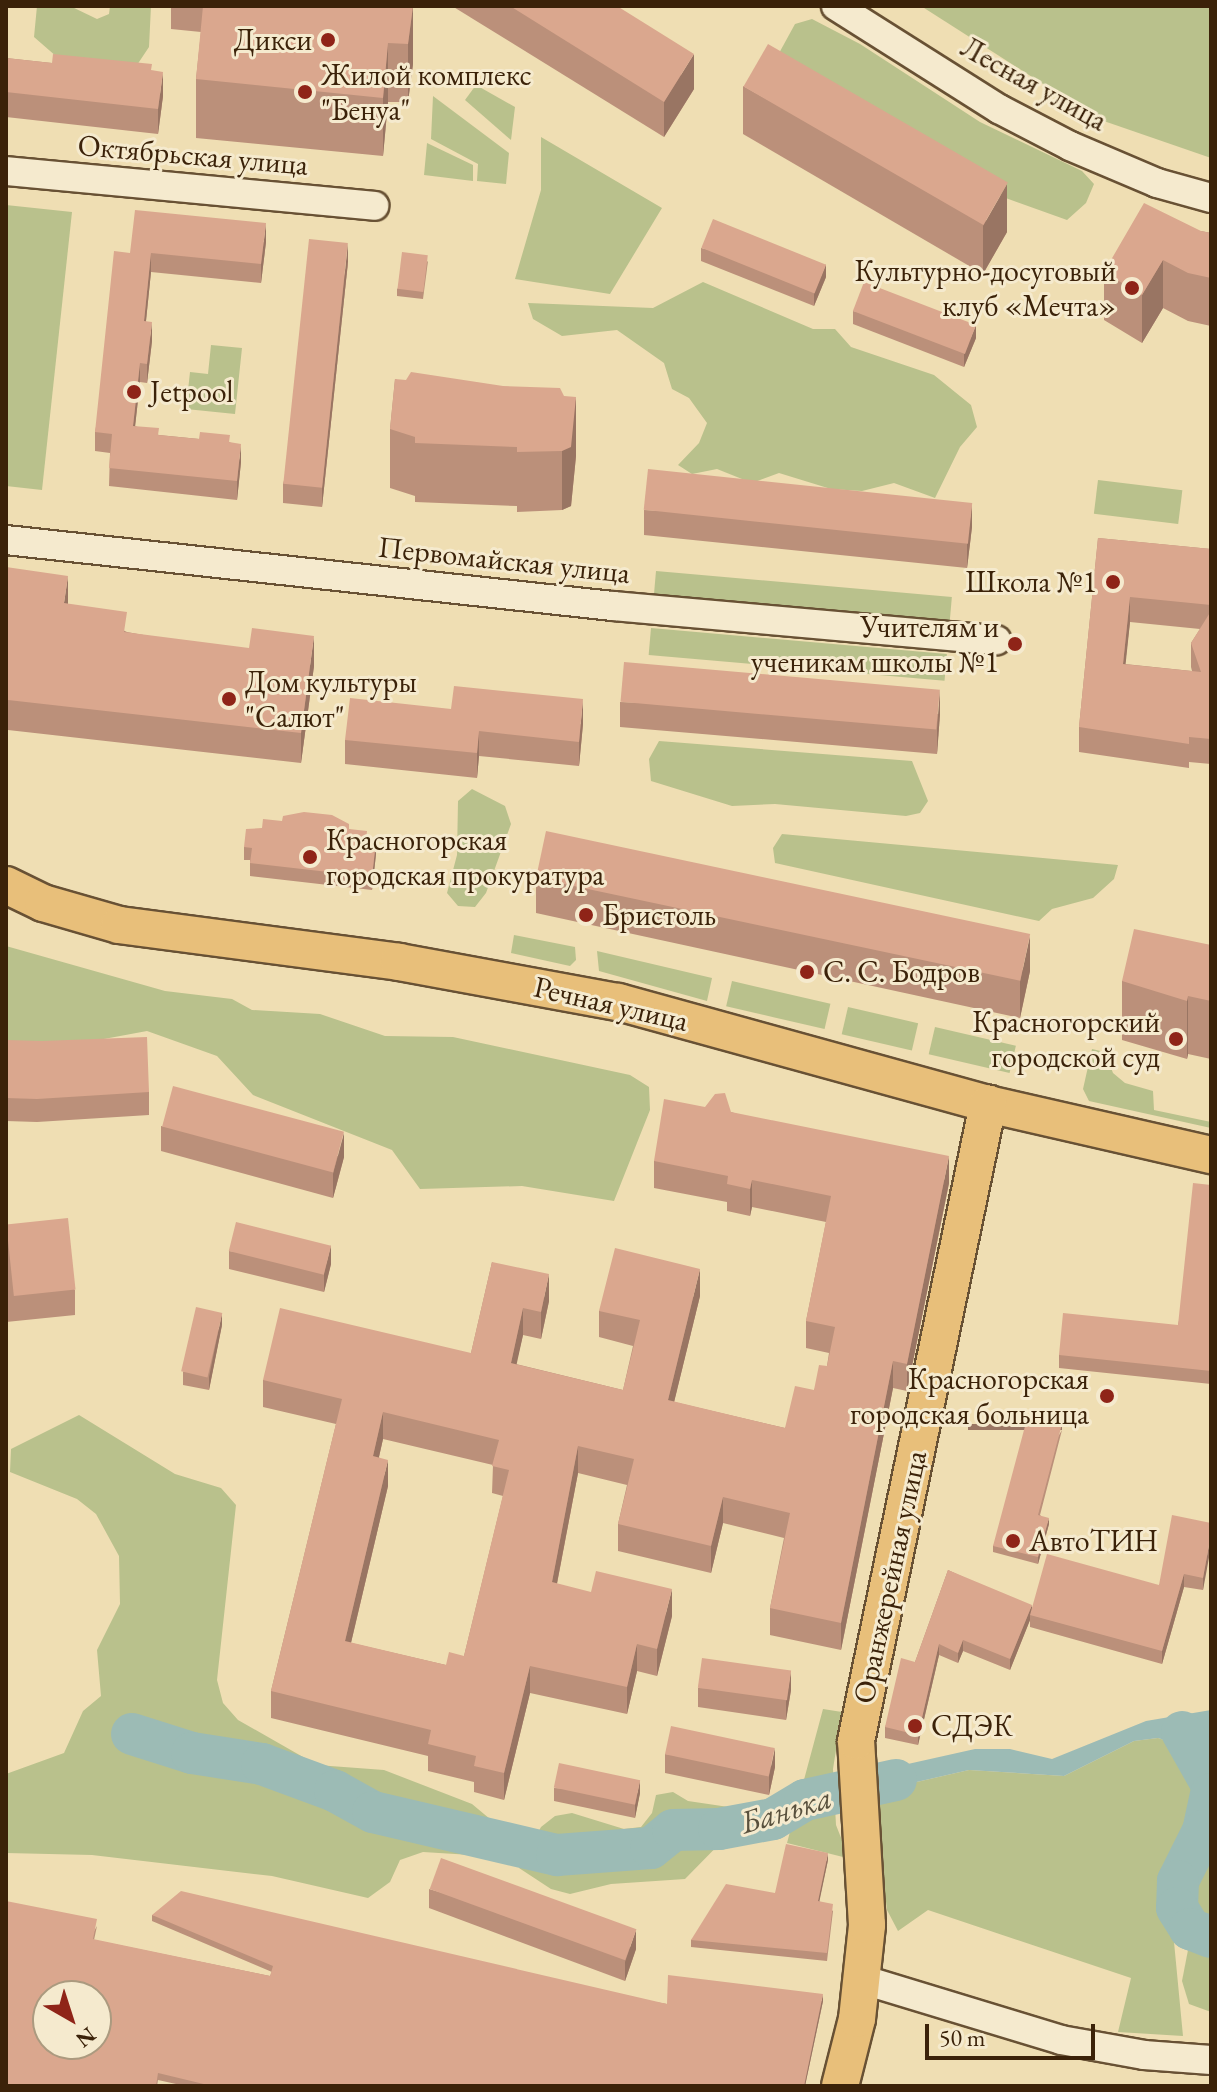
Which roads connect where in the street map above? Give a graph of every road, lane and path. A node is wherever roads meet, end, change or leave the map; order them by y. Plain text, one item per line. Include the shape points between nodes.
1 (836, 6) edge
2 (6, 171) edge
3 (1211, 198) edge
4 (374, 206) dead end
5 (6, 540) edge
6 (996, 640) dead end
7 (6, 885) edge
8 (988, 1104) junction
9 (1211, 1155) edge
10 (864, 1980) junction
11 (1211, 2060) edge
12 (840, 2086) edge

1 - 3 street, Лесная улица via 999,109 1070,146 1157,183
2 - 4 street, Октябрьская улица
5 - 6 street, Первомайская улица via 613,606
7 - 8 main road, Речная улица via 43,903 119,925 399,962 618,1002
8 - 9 main road, Речная улица
8 - 10 main road, Оранжерейная улица via 863,1706 855,1769 867,1925
10 - 11 street via 1061,2040
10 - 12 main road, Оранжерейная улица

